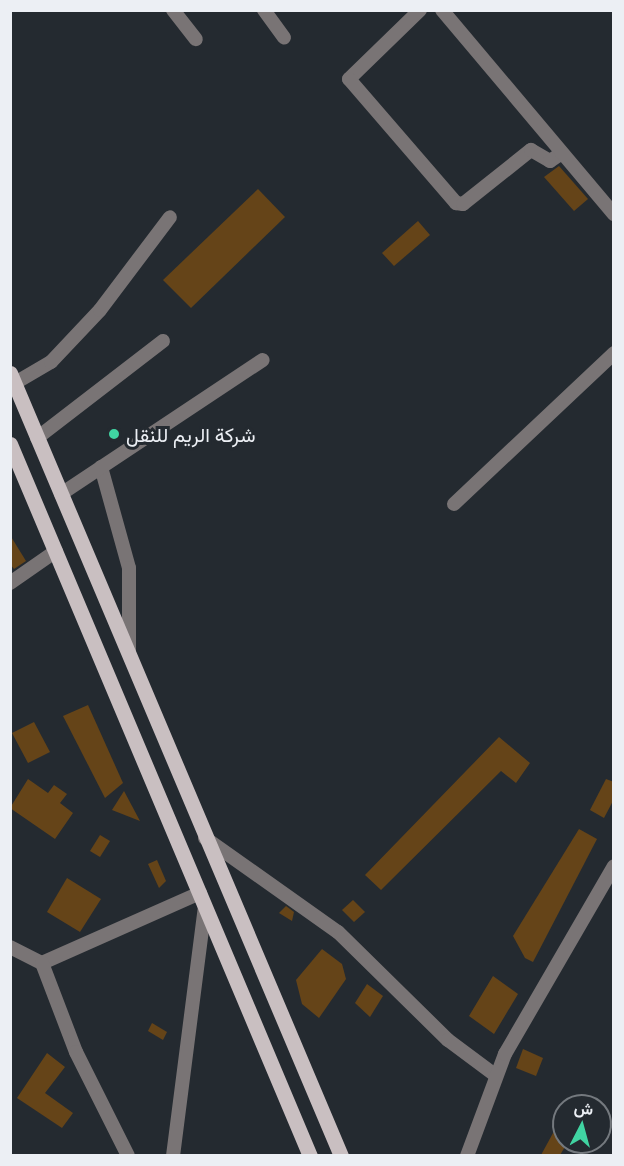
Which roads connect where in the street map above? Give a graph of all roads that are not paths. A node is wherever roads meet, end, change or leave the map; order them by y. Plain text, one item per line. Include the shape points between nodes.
1 (173, 10) edge
2 (264, 10) edge
3 (420, 10) edge
4 (442, 10) edge
5 (284, 38) dead end
6 (196, 39) dead end
7 (562, 153) junction
8 (614, 214) edge
9 (171, 217) dead end
10 (163, 341) dead end
11 (614, 354) edge
12 (263, 360) dead end
13 (13, 378) edge
14 (37, 438) junction
15 (10, 444) edge
16 (101, 467) junction
17 (61, 494) junction
18 (454, 504) dead end
19 (56, 551) junction
20 (10, 583) edge
21 (129, 660) junction
22 (141, 688) junction
23 (118, 697) junction
24 (205, 838) junction
25 (614, 866) edge
26 (203, 900) junction
27 (10, 947) edge
28 (42, 963) junction
29 (495, 1075) junction
30 (128, 1155) edge
31 (173, 1155) edge
32 (310, 1155) edge
33 (341, 1155) edge
34 (467, 1155) edge

1 - 6 street
2 - 5 street
3 - 7 street via 349,79 456,203 463,204 531,150 550,161
4 - 7 street
7 - 8 street
9 - 13 street via 100,310 51,362
10 - 14 street
11 - 18 street
12 - 16 street
13 - 14 main road
14 - 17 main road
15 - 19 main road
16 - 17 street
16 - 21 street via 129,568
17 - 21 main road
19 - 20 street
19 - 23 main road
21 - 22 main road
22 - 23 main road
22 - 24 main road
23 - 26 main road
24 - 29 street via 338,932 448,1040
24 - 33 main road
25 - 29 street
26 - 28 street
26 - 31 street
26 - 32 main road
27 - 28 street
28 - 30 street via 76,1052
29 - 34 street

